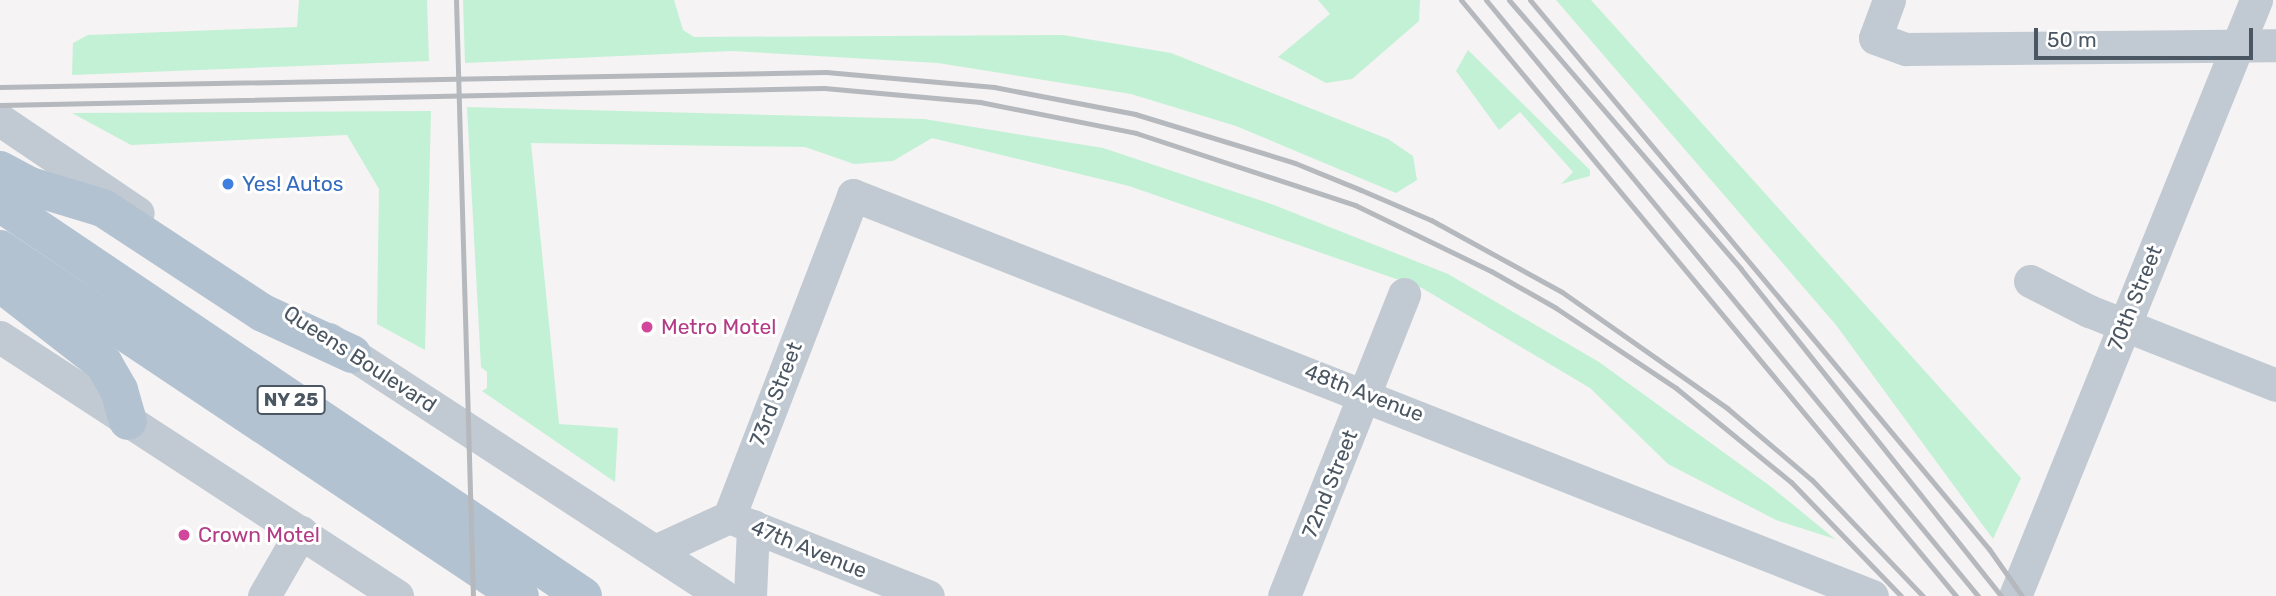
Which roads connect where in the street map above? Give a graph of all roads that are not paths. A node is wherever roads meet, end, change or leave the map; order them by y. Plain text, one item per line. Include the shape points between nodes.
1 (1889, 0) edge
2 (2256, 0) edge
3 (2276, 46) edge
4 (2238, 47) junction
5 (0, 120) edge
6 (0, 170) edge
7 (853, 195) joint
8 (0, 203) edge
9 (0, 248) edge
10 (2030, 281) dead end
11 (0, 282) edge
12 (1404, 294) dead end
13 (2125, 324) junction
14 (0, 337) edge
15 (352, 354) junction
16 (2276, 385) edge
17 (1367, 393) junction
18 (128, 421) junction
19 (741, 521) junction
20 (301, 532) junction
21 (655, 551) junction
22 (264, 596) edge
23 (397, 596) edge
24 (520, 596) edge
25 (583, 596) edge
26 (723, 596) edge
27 (750, 596) edge
28 (928, 596) edge
29 (1284, 596) edge
30 (1872, 596) edge
31 (2015, 596) edge

1 - 4 street via 1875,38 1906,49
2 - 4 street, 70th Street
3 - 4 street
4 - 13 street, 70th Street
5 - 15 street, Queens Boulevard
6 - 15 main road via 30,186 103,208 263,313
7 - 17 street, 48th Avenue
7 - 19 street, 73rd Street
8 - 25 main road, NY 25
9 - 24 main road, NY 25
10 - 13 street
11 - 18 main road via 104,365 119,390
12 - 17 street, 72nd Street
13 - 16 street
13 - 31 street, 70th Street
14 - 18 street
15 - 21 street, Queens Boulevard
17 - 29 street, 72nd Street
17 - 30 street, 48th Avenue
18 - 20 street
19 - 21 street
19 - 27 street, 73rd Street
19 - 28 street, 47th Avenue
20 - 22 street
20 - 23 street
21 - 26 street, Queens Boulevard

